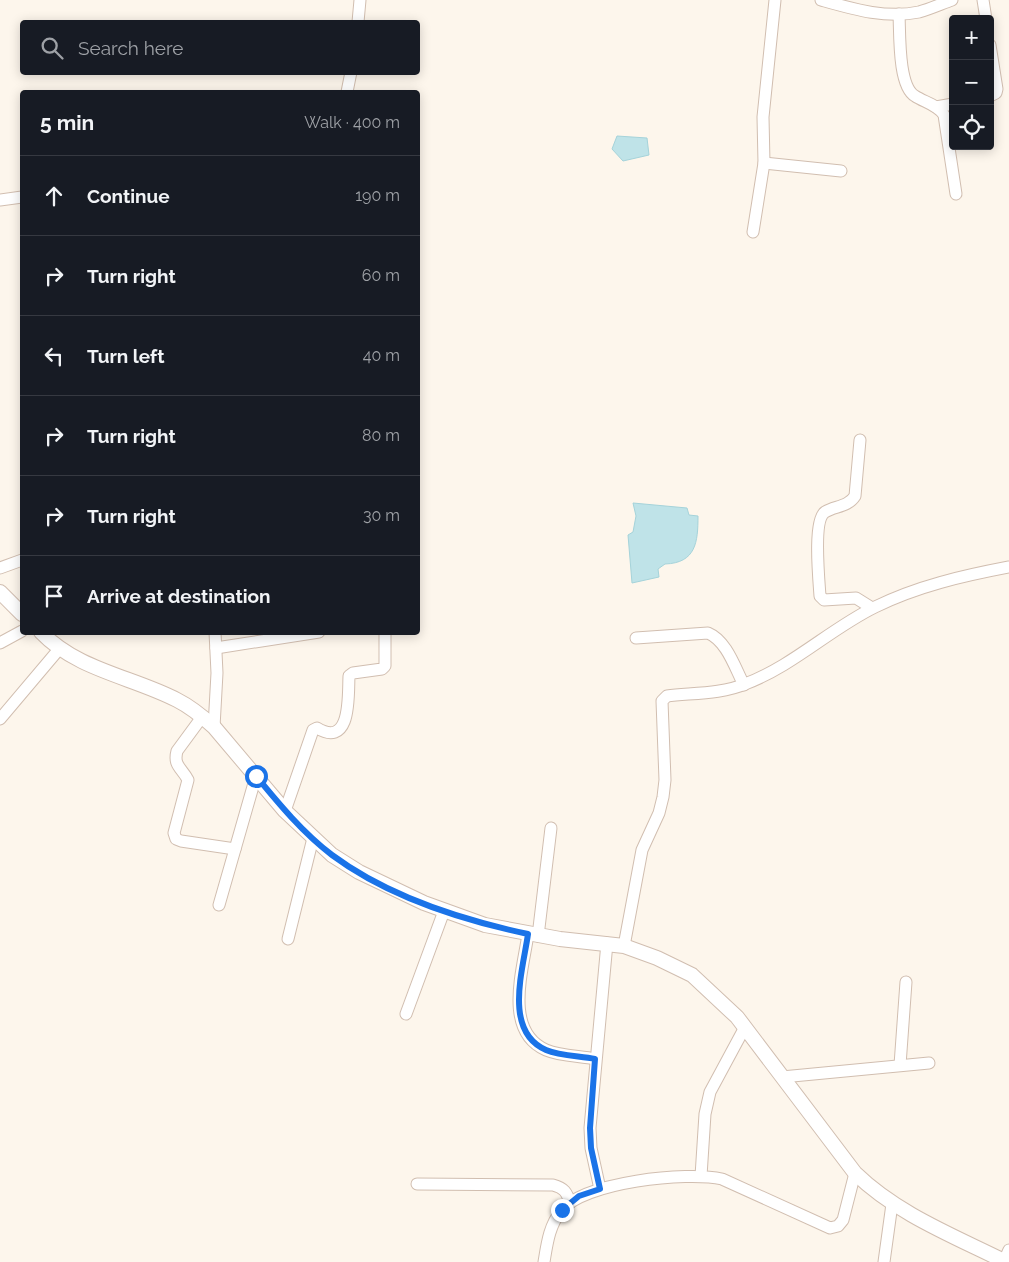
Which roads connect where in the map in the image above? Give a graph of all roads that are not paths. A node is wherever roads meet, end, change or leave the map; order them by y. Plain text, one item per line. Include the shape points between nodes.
1 (360, 0) edge
2 (775, 0) edge
3 (820, 0) edge
4 (952, 0) edge
5 (983, 0) edge
6 (899, 14) junction
7 (985, 15) edge
8 (358, 20) edge
9 (994, 70) edge
10 (351, 75) edge
11 (348, 90) edge
12 (994, 94) edge
13 (949, 105) edge
14 (936, 107) junction
15 (764, 163) junction
16 (841, 171) dead end
17 (956, 194) dead end
18 (20, 196) edge
19 (0, 200) edge
20 (753, 232) dead end
21 (860, 440) dead end
22 (20, 561) edge
23 (1009, 567) edge
24 (0, 568) edge
25 (0, 592) edge
26 (872, 608) junction
27 (20, 612) edge
28 (20, 632) edge
29 (45, 635) edge
30 (215, 635) edge
31 (300, 635) edge
32 (385, 635) edge
33 (636, 638) dead end
34 (0, 643) edge
35 (60, 648) junction
36 (216, 648) junction
37 (744, 685) junction
38 (202, 717) junction
39 (0, 719) edge
40 (214, 728) junction
41 (256, 776) junction
42 (285, 811) junction
43 (551, 828) dead end
44 (313, 838) junction
45 (235, 849) junction
46 (219, 905) dead end
47 (444, 911) junction
48 (533, 935) junction
49 (288, 939) dead end
50 (607, 944) junction
51 (624, 946) junction
52 (906, 982) dead end
53 (406, 1014) dead end
54 (745, 1027) junction
55 (595, 1059) junction
56 (929, 1063) dead end
57 (900, 1065) junction
58 (782, 1077) junction
59 (855, 1173) junction
60 (701, 1176) junction
61 (417, 1184) dead end
62 (600, 1189) junction
63 (570, 1203) junction
64 (892, 1204) junction
65 (1007, 1258) edge
66 (544, 1262) edge
67 (884, 1262) edge

1 - 8 street
2 - 15 street via 763,117
3 - 6 street via 854,9
4 - 6 street via 922,11
5 - 7 street
6 - 14 street via 906,86 915,96
9 - 12 street via 997,89
10 - 11 street
13 - 14 street
14 - 17 street via 945,119
15 - 16 street
15 - 20 street
18 - 19 street
21 - 26 street via 855,496 851,502 825,512 818,522 820,596 824,600 856,598
22 - 24 street
23 - 26 street via 920,588
25 - 27 street
26 - 37 street via 784,664
28 - 34 street
29 - 35 street
30 - 36 street
31 - 36 street
32 - 42 street via 385,666 349,676 348,714 344,722 333,733 317,728 313,730
33 - 37 street via 708,633 716,636
35 - 38 street via 96,667 177,700
35 - 39 street
36 - 40 street
37 - 51 street via 666,696 662,701 663,796 642,850
38 - 40 street
38 - 45 street via 177,751 178,768 188,780 174,833 181,841
40 - 41 street
41 - 42 street
41 - 45 street
42 - 44 street
43 - 48 street
44 - 47 street via 359,872
44 - 49 street
45 - 46 street
47 - 48 street via 485,925
47 - 53 street
48 - 50 street
48 - 55 street via 519,1012 528,1036 548,1051
50 - 51 street
50 - 55 street
51 - 54 street via 692,975 718,997
52 - 57 street
54 - 58 street
54 - 60 street via 710,1092 705,1114
55 - 62 street via 590,1128
56 - 57 street
57 - 58 street
58 - 59 street
59 - 60 street via 843,1220 830,1228 722,1179
59 - 64 street
60 - 62 street
61 - 63 street via 553,1185 562,1188
62 - 63 street via 579,1196
63 - 66 street via 553,1223
64 - 65 street
64 - 67 street

